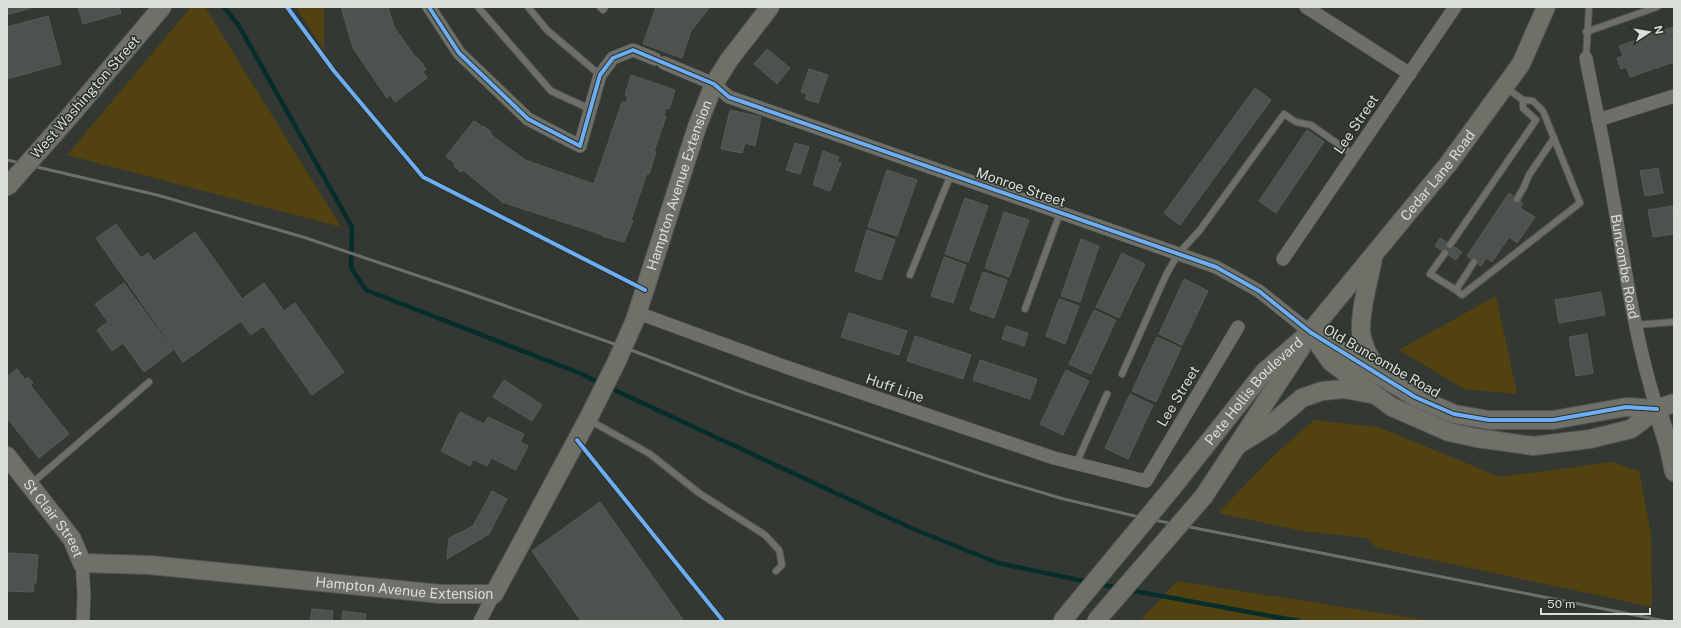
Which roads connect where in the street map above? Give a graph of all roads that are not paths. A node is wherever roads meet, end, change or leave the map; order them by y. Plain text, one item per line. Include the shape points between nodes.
1 (162, 7) edge
2 (429, 7) edge
3 (478, 7) edge
4 (528, 7) edge
5 (600, 7) edge
6 (606, 7) edge
7 (770, 7) edge
8 (1306, 7) edge
9 (1455, 7) edge
10 (1546, 7) edge
11 (1589, 7) edge
12 (1657, 7) edge
13 (1586, 32) junction
14 (1586, 58) joint
15 (1410, 74) junction
16 (600, 75) junction
17 (714, 84) junction
18 (1504, 87) junction
19 (1674, 96) edge
20 (1523, 100) junction
21 (591, 109) junction
22 (1598, 120) junction
23 (1554, 138) junction
24 (1354, 154) junction
25 (951, 174) junction
26 (7, 187) edge
27 (1517, 199) dead end
28 (1060, 213) junction
29 (1450, 245) dead end
30 (1444, 253) dead end
31 (1178, 254) junction
32 (1374, 256) junction
33 (1283, 259) dead end
34 (1474, 262) dead end
35 (910, 275) dead end
36 (1456, 290) junction
37 (1025, 309) dead end
38 (638, 313) junction
39 (1674, 322) edge
40 (1635, 325) junction
41 (1238, 327) dead end
42 (1310, 332) junction
43 (1122, 374) dead end
44 (1380, 375) junction
45 (149, 382) dead end
46 (1107, 394) dead end
47 (1373, 394) junction
48 (1674, 403) edge
49 (1656, 409) junction
50 (588, 419) junction
51 (1237, 445) junction
52 (7, 456) edge
53 (1076, 464) junction
54 (1674, 472) edge
55 (1146, 481) joint
56 (30, 485) junction
57 (82, 563) junction
58 (776, 571) dead end
59 (494, 594) junction
60 (83, 621) edge
61 (480, 621) edge
62 (1062, 621) edge
63 (1096, 621) edge

1 - 26 street, West Washington Street, bridge
2 - 21 street via 459,53 528,118 580,146
3 - 21 lane via 551,91
4 - 16 lane via 547,30
5 - 6 lane via 603,10
7 - 17 street, Hampton Avenue Extension
8 - 15 street
9 - 15 street, Lee Street
10 - 18 street, Cedar Lane Road via 1521,64
11 - 13 lane
12 - 13 lane
13 - 14 lane
14 - 22 street, Buncombe Road
15 - 24 street, Lee Street
16 - 17 street, Monroe Street via 612,58 633,50
16 - 21 street
17 - 25 street, Monroe Street via 729,97
17 - 38 street, Hampton Avenue Extension via 697,127
18 - 20 lane
18 - 32 street, Cedar Lane Road via 1449,163
19 - 22 street
20 - 23 lane via 1533,101 1543,111
20 - 29 lane via 1523,108 1536,120
22 - 40 street, Buncombe Road
23 - 27 lane via 1529,175
23 - 36 lane via 1580,203 1462,295
24 - 31 lane via 1311,125 1296,122 1284,114 1200,230
24 - 33 street, Lee Street
25 - 28 street, Monroe Street
25 - 35 lane
28 - 31 street, Monroe Street
28 - 37 lane
30 - 36 lane via 1430,274
31 - 42 street, Monroe Street via 1216,267 1259,291
31 - 43 lane
32 - 42 street, Cedar Lane Road
32 - 44 street, Old Buncombe Road via 1362,314 1361,332 1367,351
34 - 36 lane
38 - 50 street, Hampton Avenue Extension
38 - 53 street, Huff Line via 793,370
39 - 40 lane
40 - 49 street, Buncombe Road
41 - 55 street, Lee Street
42 - 44 street, Old Buncombe Road
42 - 47 street, Old Buncombe Road via 1331,362
42 - 51 street, Pete Hollis Boulevard
42 - 62 street, Pete Hollis Boulevard, bridge via 1264,372
44 - 49 street, Old Buncombe Road via 1415,397 1454,414 1489,420 1553,420 1626,406
45 - 56 lane
46 - 53 lane
47 - 49 street, Old Buncombe Road via 1392,407 1449,432 1533,446 1590,439 1631,429
47 - 51 street, Old Buncombe Road via 1344,389 1322,391 1302,398 1270,426
48 - 49 street, Old Buncombe Road
49 - 54 street, Buncombe Road
50 - 58 lane via 650,454 699,493 765,535 779,550 782,565
50 - 59 street, Hampton Avenue Extension
51 - 63 street, Pete Hollis Boulevard, bridge via 1204,496
52 - 56 street, St Clair Street
53 - 55 street, Huff Line
56 - 57 street, St Clair Street via 72,539
57 - 59 street, Hampton Avenue Extension via 149,565 441,594
57 - 60 street
59 - 61 street

